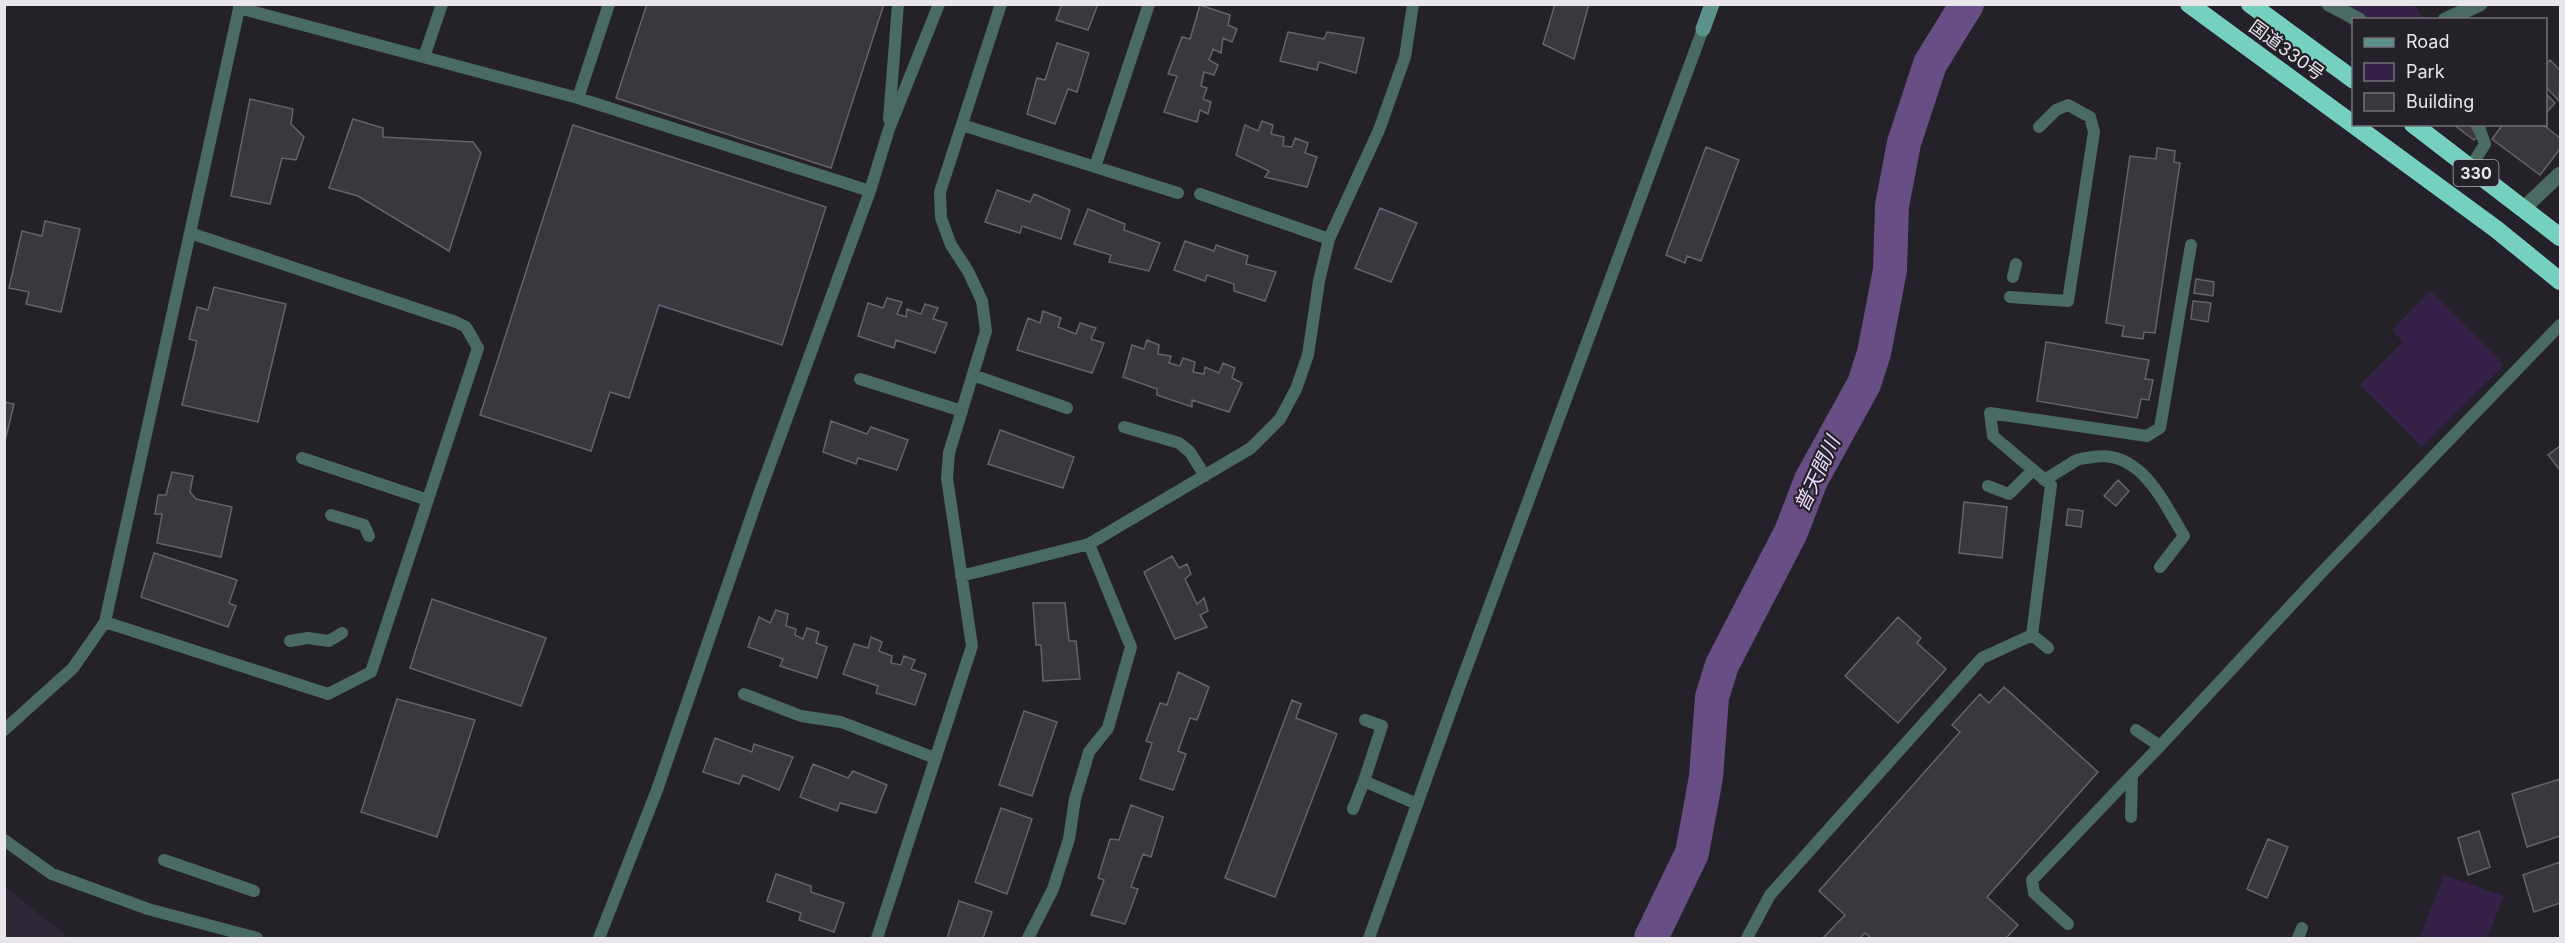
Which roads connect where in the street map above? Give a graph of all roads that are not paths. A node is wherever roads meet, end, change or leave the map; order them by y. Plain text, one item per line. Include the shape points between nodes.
1 (442, 4) edge
2 (609, 4) edge
3 (898, 4) edge
4 (939, 4) edge
5 (1001, 4) edge
6 (1149, 4) edge
7 (1413, 4) edge
8 (1712, 4) edge
9 (2189, 4) edge
10 (2250, 4) edge
11 (2329, 4) edge
12 (2480, 4) edge
13 (240, 6) edge
14 (2356, 18) edge
15 (2449, 18) edge
16 (1703, 29) joint
17 (424, 57) junction
18 (2352, 79) edge
19 (579, 98) junction
20 (2352, 123) edge
21 (962, 125) junction
22 (2355, 126) edge
23 (2416, 126) edge
24 (2479, 126) edge
25 (2039, 127) dead end
26 (889, 129) junction
27 (1095, 167) junction
28 (2470, 168) junction
29 (2560, 174) edge
30 (870, 191) junction
31 (1178, 193) dead end
32 (1200, 195) dead end
33 (2523, 209) junction
34 (190, 233) junction
35 (2560, 237) edge
36 (1329, 239) junction
37 (2191, 245) dead end
38 (2016, 264) dead end
39 (2013, 278) dead end
40 (2560, 281) edge
41 (2010, 297) dead end
42 (2560, 325) edge
43 (973, 375) junction
44 (860, 379) dead end
45 (1067, 408) dead end
46 (962, 411) junction
47 (1124, 427) dead end
48 (302, 458) dead end
49 (2032, 471) junction
50 (1205, 476) junction
51 (2044, 480) junction
52 (1988, 486) dead end
53 (428, 500) junction
54 (331, 515) dead end
55 (369, 536) dead end
56 (1089, 544) junction
57 (2160, 567) dead end
58 (961, 576) junction
59 (105, 622) junction
60 (342, 633) dead end
61 (2032, 634) junction
62 (290, 641) dead end
63 (2048, 648) dead end
64 (744, 694) dead end
65 (1365, 720) dead end
66 (4, 730) edge
67 (2136, 730) dead end
68 (2160, 746) junction
69 (935, 758) junction
70 (2132, 775) junction
71 (1364, 781) junction
72 (1417, 804) junction
73 (1353, 809) dead end
74 (2130, 816) dead end
75 (4, 840) edge
76 (164, 860) dead end
77 (254, 891) dead end
78 (2068, 924) dead end
79 (257, 939) edge
80 (599, 939) edge
81 (876, 939) edge
82 (1028, 939) edge
83 (1369, 939) edge
84 (1747, 939) edge

1 - 17 lane
2 - 19 lane
3 - 26 lane
4 - 26 lane
5 - 21 lane
6 - 27 lane
7 - 36 lane via 1405,57 1379,130
8 - 16 street
9 - 20 highway, 国道330号 / 330
10 - 18 highway, 国道330号
11 - 14 street
12 - 15 street
13 - 17 lane
13 - 34 lane
16 - 72 lane
17 - 19 lane
19 - 30 lane
21 - 27 lane
21 - 43 lane via 940,192 941,218 951,246 982,301 986,331
22 - 40 highway, 国道330号 / 330
23 - 28 highway, 330
24 - 28 lane via 2485,144
25 - 41 lane via 2056,110 2068,105 2090,117 2094,132 2068,301
26 - 30 lane
27 - 31 lane
28 - 33 highway, 330
29 - 33 street
30 - 80 lane via 759,494 657,790
32 - 36 lane
33 - 35 highway, 330
34 - 53 lane via 466,327 478,348
34 - 59 lane
36 - 50 lane via 1308,355 1291,399 1280,419 1251,448
37 - 49 lane via 2160,428 2147,436 1990,412 1993,436
38 - 39 lane
42 - 68 lane
43 - 45 lane
43 - 46 lane
44 - 46 lane
46 - 58 lane via 949,453 947,478
47 - 50 lane via 1179,443 1190,452
48 - 53 lane
49 - 51 lane
49 - 52 lane via 2009,494
50 - 56 lane
51 - 57 lane via 2076,460 2118,457 2132,465 2146,477 2184,536
51 - 61 lane via 2051,485
53 - 59 lane via 371,672 328,694
54 - 55 lane via 364,525
56 - 58 lane
56 - 82 lane via 1131,647 1108,728 1089,752 1053,889
58 - 69 lane via 972,646
59 - 66 lane via 73,668
60 - 62 lane via 329,641
61 - 63 lane
61 - 84 lane via 1982,658 1770,895
64 - 69 lane via 801,716 842,722
65 - 71 lane via 1382,726
67 - 68 lane
68 - 70 lane
69 - 81 lane
70 - 74 lane
70 - 78 lane via 2032,880 2034,893
71 - 72 lane
71 - 73 lane
72 - 83 lane
75 - 79 lane via 52,874 148,909
76 - 77 lane

